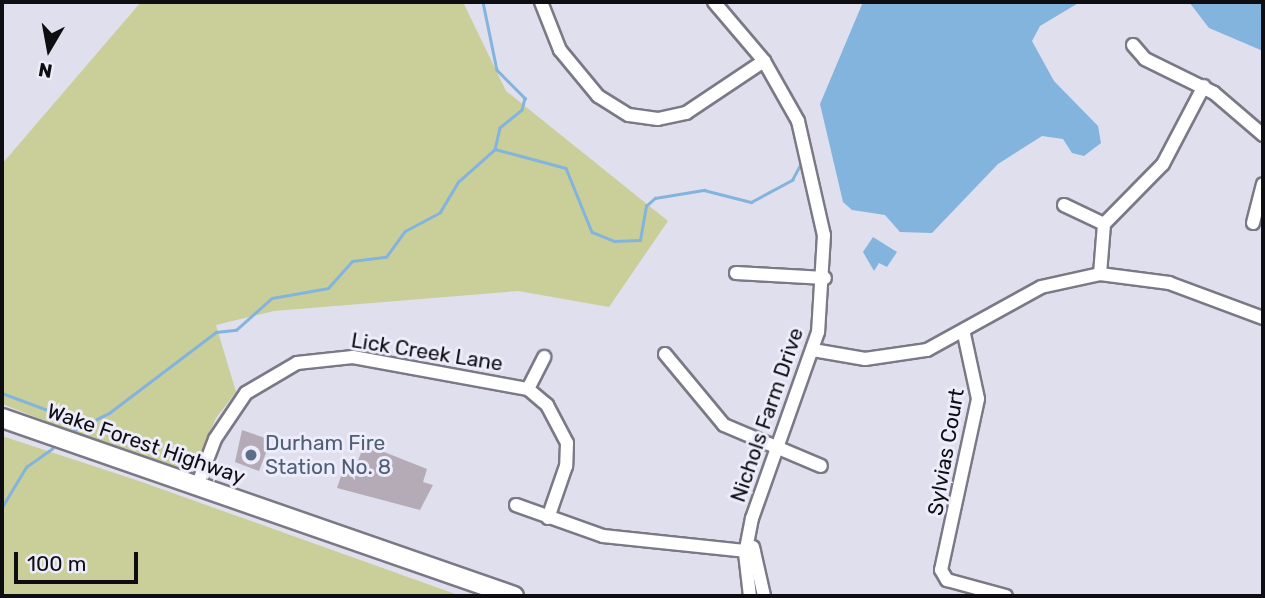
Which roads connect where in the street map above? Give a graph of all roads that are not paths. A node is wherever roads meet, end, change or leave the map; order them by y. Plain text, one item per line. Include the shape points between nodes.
1 (541, 2) edge
2 (714, 2) edge
3 (1133, 45) dead end
4 (764, 61) junction
5 (1204, 86) junction
6 (1263, 135) edge
7 (1263, 184) edge
8 (1064, 205) dead end
9 (1253, 223) dead end
10 (1104, 224) junction
11 (736, 273) dead end
12 (1100, 274) junction
13 (825, 278) junction
14 (1263, 318) edge
15 (964, 334) junction
16 (813, 350) junction
17 (665, 354) dead end
18 (544, 357) dead end
19 (528, 389) junction
20 (2, 418) edge
21 (776, 451) junction
22 (821, 466) dead end
23 (197, 486) junction
24 (516, 505) dead end
25 (548, 518) junction
26 (750, 553) junction
27 (944, 578) junction
28 (934, 589) dead end
29 (514, 596) edge
30 (750, 596) edge
31 (764, 596) edge
32 (1006, 596) edge

1 - 4 street via 555,42 592,89 638,117 686,113
2 - 4 street, Nichols Farm Drive
3 - 5 street via 1145,59
4 - 13 street, Nichols Farm Drive via 798,121 812,164 823,220
5 - 6 street
5 - 10 street via 1163,164
7 - 9 street
8 - 10 street
10 - 12 street
11 - 13 street
12 - 14 street via 1169,283
12 - 15 street via 1041,287
13 - 16 street, Nichols Farm Drive
15 - 16 street via 898,357 848,358
15 - 27 street, Sylvias Court via 978,399
16 - 21 street, Nichols Farm Drive
17 - 21 street via 713,416
18 - 19 street
19 - 23 street, Lick Creek Lane via 353,357 298,363 246,393 231,411
19 - 25 street, Lick Creek Lane via 547,405 567,443 566,466
20 - 23 highway, Wake Forest Highway
21 - 22 street
21 - 26 street, Nichols Farm Drive via 750,537
23 - 29 highway, Wake Forest Highway
24 - 25 street
25 - 26 street via 603,536
26 - 30 street, Nichols Farm Drive
26 - 31 street, Nichols Farm Drive
27 - 28 street
27 - 32 street

